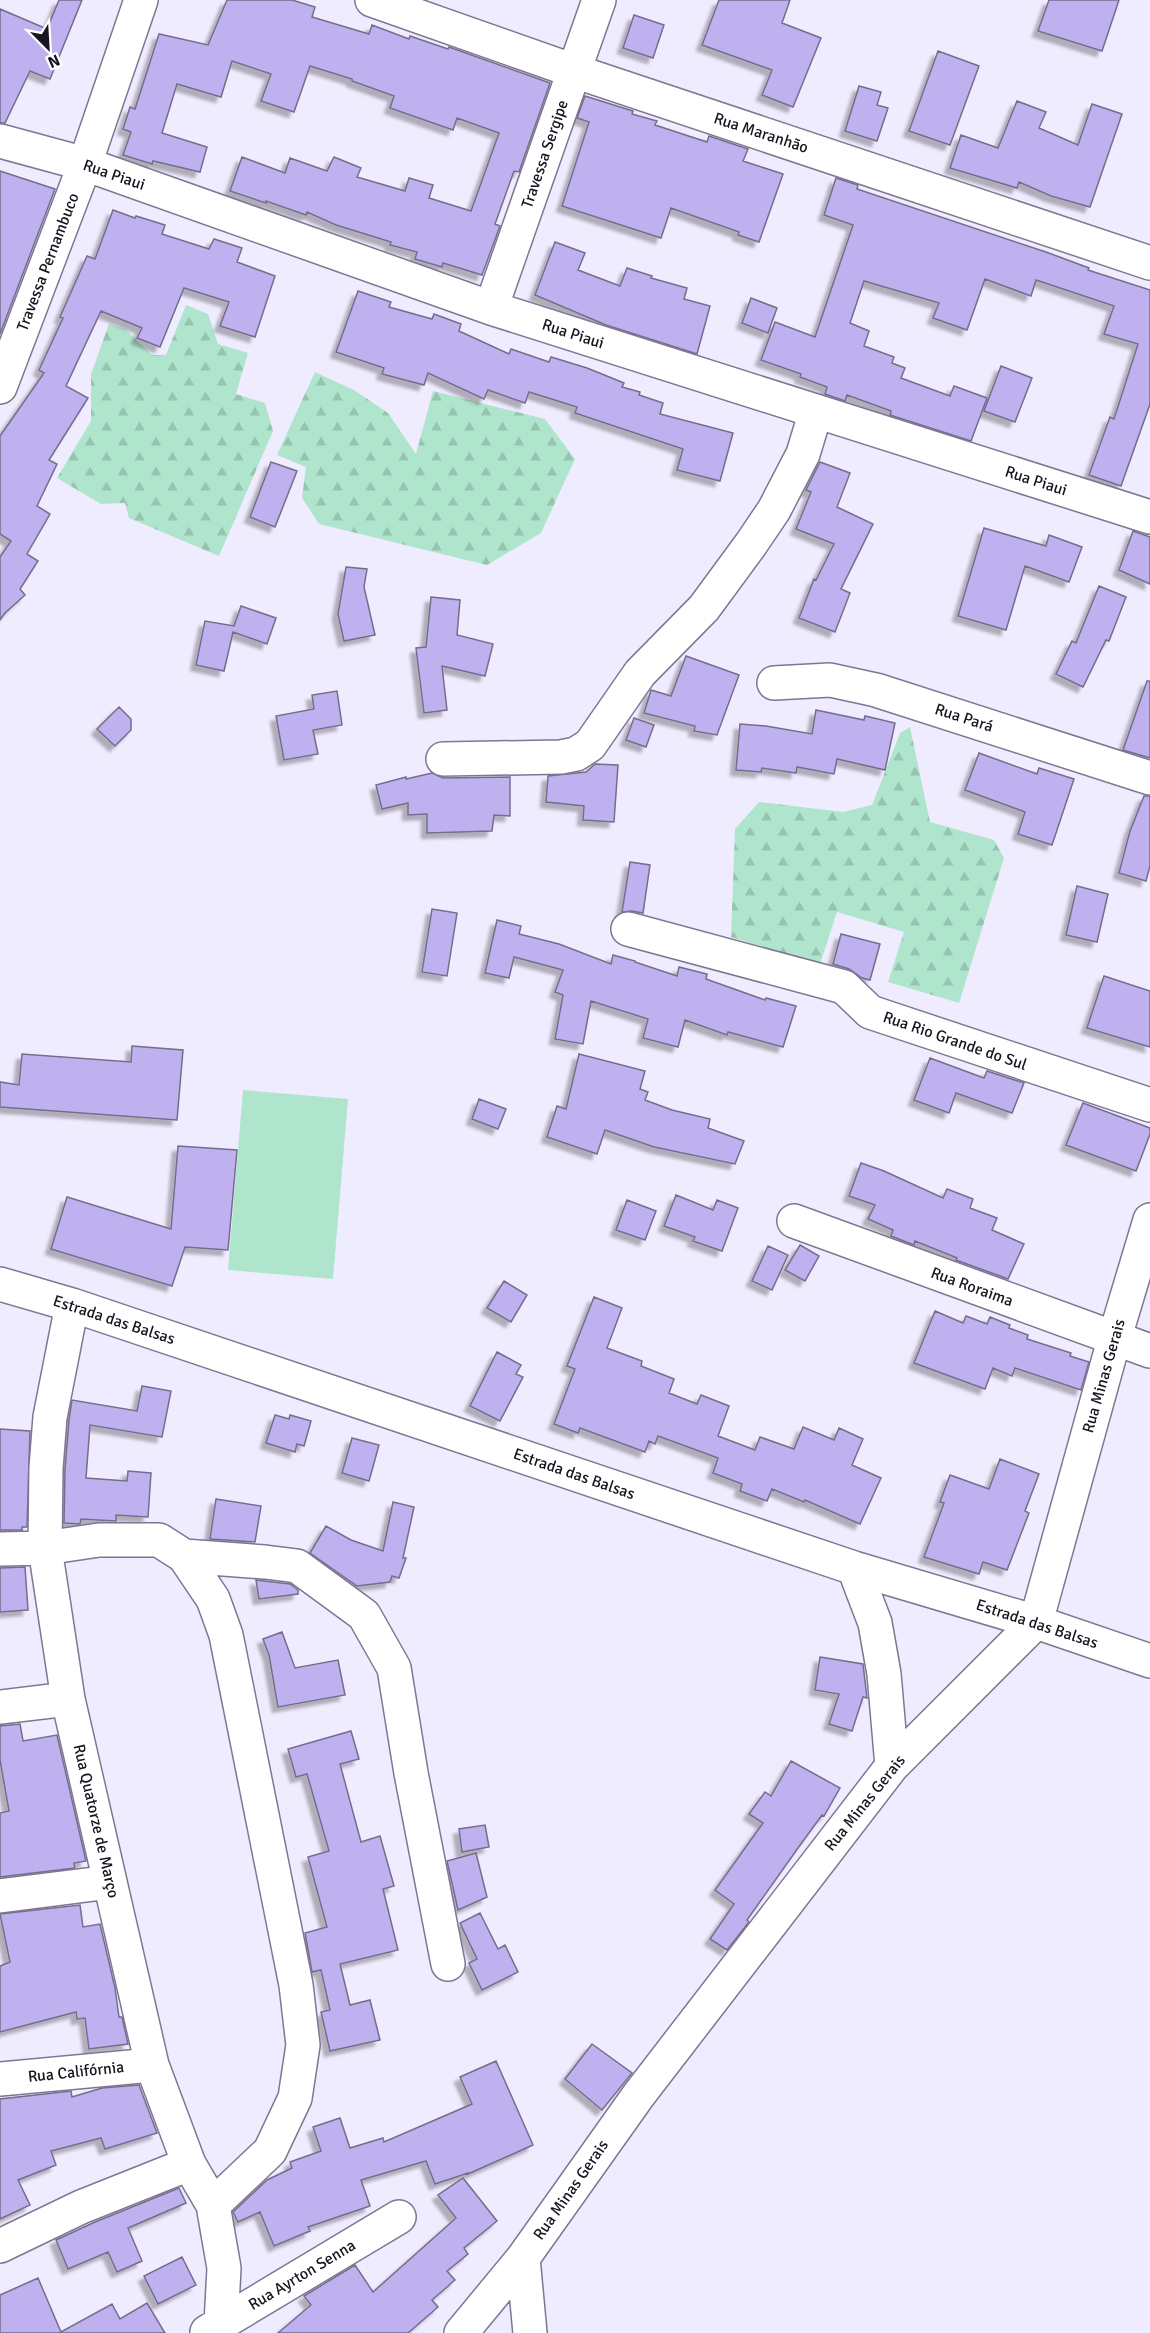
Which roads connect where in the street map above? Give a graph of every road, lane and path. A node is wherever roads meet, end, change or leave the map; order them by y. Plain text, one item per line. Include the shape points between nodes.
1 (141, 0) edge
2 (372, 0) edge
3 (599, 0) edge
4 (574, 71) junction
5 (0, 141) edge
6 (85, 164) junction
7 (1150, 263) edge
8 (491, 308) junction
9 (0, 387) edge
10 (816, 411) junction
11 (1150, 517) edge
12 (774, 683) dead end
13 (443, 759) dead end
14 (1150, 778) edge
15 (628, 929) dead end
16 (1150, 1105) edge
17 (1150, 1220) edge
18 (794, 1221) dead end
19 (0, 1284) edge
20 (72, 1305) junction
21 (1114, 1340) junction
22 (1150, 1351) edge
23 (45, 1548) junction
24 (0, 1549) edge
25 (184, 1556) junction
26 (854, 1568) junction
27 (1036, 1622) junction
28 (1150, 1660) edge
29 (68, 1699) junction
30 (0, 1707) edge
31 (892, 1766) junction
32 (111, 1882) junction
33 (0, 1896) edge
34 (448, 1964) dead end
35 (152, 2065) junction
36 (0, 2079) edge
37 (189, 2164) junction
38 (213, 2205) junction
39 (399, 2217) dead end
40 (0, 2246) edge
41 (522, 2258) junction
42 (213, 2328) edge
43 (461, 2333) edge
44 (530, 2333) edge

1 - 6 street, Travessa Pernambuco
2 - 4 street, Rua Maranhão
3 - 4 street, Travessa Sergipe
4 - 7 street, Rua Maranhão
4 - 8 street, Travessa Sergipe
5 - 6 street, Rua Piaui
6 - 8 street, Rua Piaui
6 - 9 street, Travessa Pernambuco
8 - 10 street, Rua Piaui
10 - 11 street, Rua Piaui
10 - 13 street via 803,454 751,544 704,608 634,680 590,745 561,757
12 - 14 street, Rua Pará via 830,680 876,690
15 - 16 street, Rua Rio Grande do Sul via 844,987 870,1012
17 - 21 street, Rua Minas Gerais
18 - 21 street, Rua Roraima
19 - 20 street, Estrada das Balsas
20 - 23 street, Rua Quatorze de Março via 50,1417 45,1468
20 - 26 street, Estrada das Balsas
21 - 22 street, Rua Roraima
21 - 27 street, Rua Minas Gerais
23 - 24 street
23 - 25 street via 99,1540 159,1540
23 - 29 street, Rua Quatorze de Março
25 - 34 street via 297,1566 364,1615 394,1668
25 - 38 street via 213,1599 226,1635 296,1985 303,2045 294,2098 270,2151
26 - 27 street, Estrada das Balsas
26 - 31 street via 874,1623 884,1674
27 - 28 street, Estrada das Balsas
27 - 31 street, Rua Minas Gerais
29 - 30 street
29 - 32 street, Rua Quatorze de Março
31 - 41 street, Rua Minas Gerais via 638,2096
32 - 33 street
32 - 35 street, Rua Quatorze de Março
35 - 36 street, Rua Califórnia
35 - 37 street, Rua Quatorze de Março
37 - 38 street, Rua Quatorze de Março
37 - 40 street via 81,2207
38 - 42 street, Rua Quatorze de Março via 224,2268
39 - 42 street, Rua Ayrton Senna
41 - 43 street, Rua Minas Gerais
41 - 44 street

